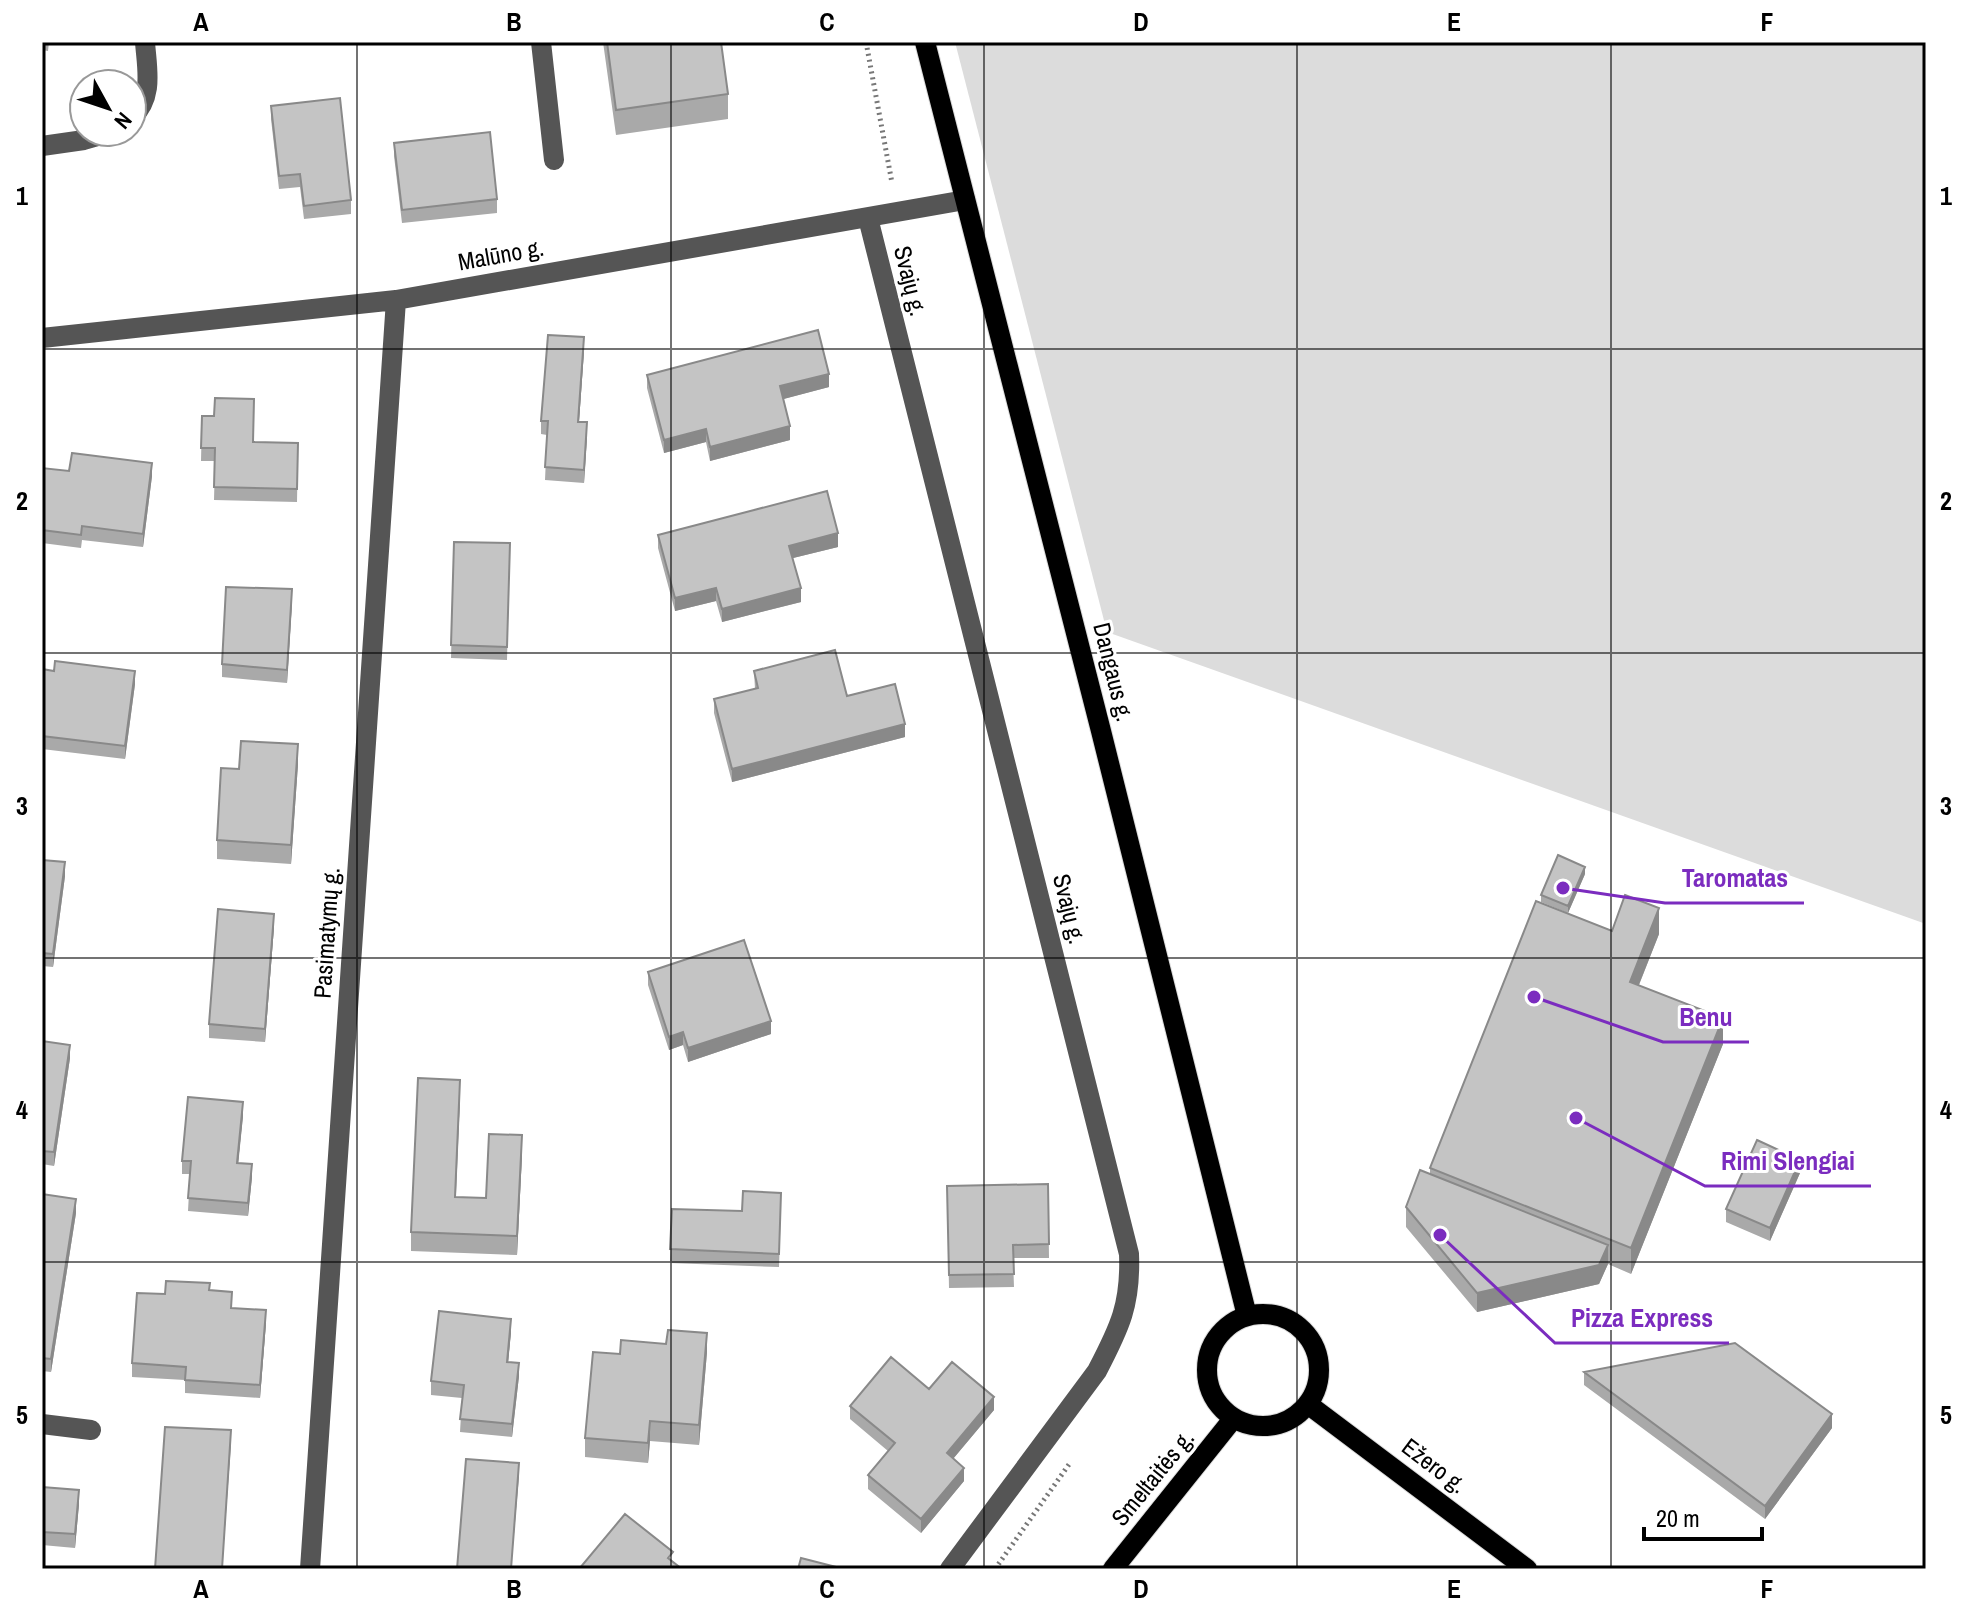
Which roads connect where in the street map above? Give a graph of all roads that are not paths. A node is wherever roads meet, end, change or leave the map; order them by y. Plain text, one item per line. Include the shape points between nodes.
1 (145, 42) edge
2 (541, 42) edge
3 (925, 42) edge
4 (147, 68) edge
5 (68, 142) edge
6 (42, 146) edge
7 (554, 160) dead end
8 (965, 200) junction
9 (868, 218) junction
10 (396, 300) junction
11 (42, 338) edge
12 (1247, 1316) junction
13 (1309, 1405) junction
14 (1233, 1419) junction
15 (42, 1424) edge
16 (91, 1430) dead end
17 (310, 1569) edge
18 (950, 1569) edge
19 (1113, 1569) edge
20 (1527, 1569) edge

1 - 4 street
2 - 7 street
3 - 8 main road, Dangaus g.
5 - 6 street
8 - 9 street, Malūno g.
8 - 12 main road, Dangaus g.
9 - 10 street, Malūno g.
9 - 18 street, Svajų g. via 1129,1254 1124,1311 1097,1371
10 - 11 street, Malūno g.
10 - 17 street, Pasimatymų g.
12 - 13 main road via 1287,1319 1316,1347 1318,1387
12 - 14 main road via 1214,1342 1207,1363 1208,1384 1217,1404
13 - 14 main road via 1293,1419 1273,1426
13 - 20 main road, Ežero g.
14 - 19 main road, Smeltaitės g.
15 - 16 street

